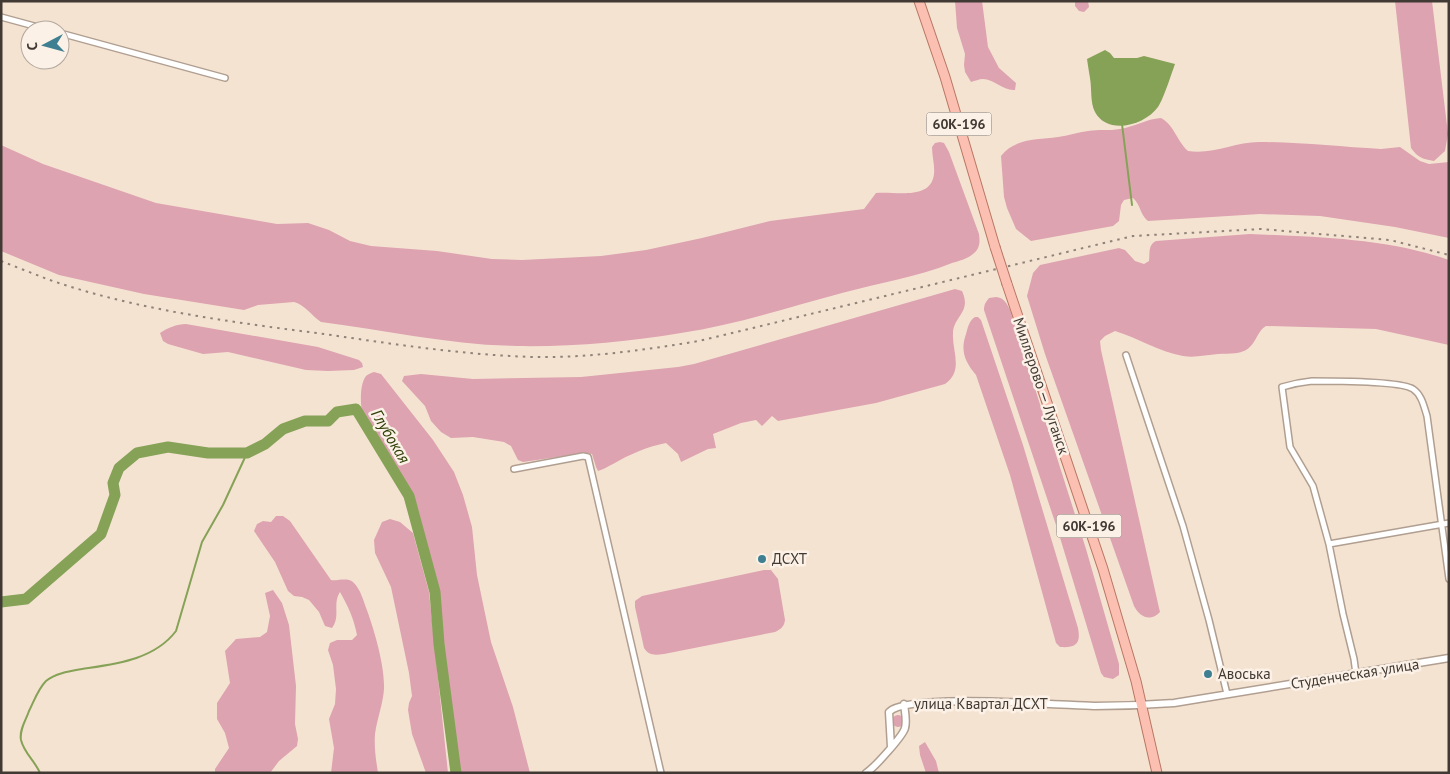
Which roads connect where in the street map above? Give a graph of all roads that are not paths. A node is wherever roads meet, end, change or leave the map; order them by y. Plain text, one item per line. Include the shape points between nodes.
1 (919, 1) edge
2 (1, 17) edge
3 (20, 22) edge
4 (70, 36) edge
5 (225, 78) dead end
6 (1126, 355) dead end
7 (514, 469) dead end
8 (1449, 523) edge
9 (1442, 524) junction
10 (1329, 544) junction
11 (1449, 579) edge
12 (1449, 658) edge
13 (1356, 674) junction
14 (1226, 694) junction
15 (904, 704) junction
16 (1143, 706) junction
17 (890, 747) junction
18 (661, 773) edge
19 (866, 773) edge
20 (1157, 773) edge

1 - 16 main road, Миллерово — Луганск / 60К-196, bridge via 1007,284 1104,570
2 - 3 street
4 - 5 street
6 - 14 street via 1183,526
7 - 18 street via 588,457
8 - 9 street
9 - 10 street
9 - 10 street via 1427,416 1415,390 1402,384 1386,383 1312,381 1293,384 1282,387 1290,447 1313,486
9 - 11 street
10 - 13 street
12 - 13 street, Студенческая улица
13 - 14 street, Студенческая улица
14 - 16 street, Студенческая улица
15 - 16 street, улица Квартал ДСХТ via 953,701
15 - 17 street, улица Квартал ДСХТ via 905,728
15 - 17 street via 889,712
16 - 20 main road, Миллерово — Луганск / 60К-196
17 - 19 street, улица Квартал ДСХТ

